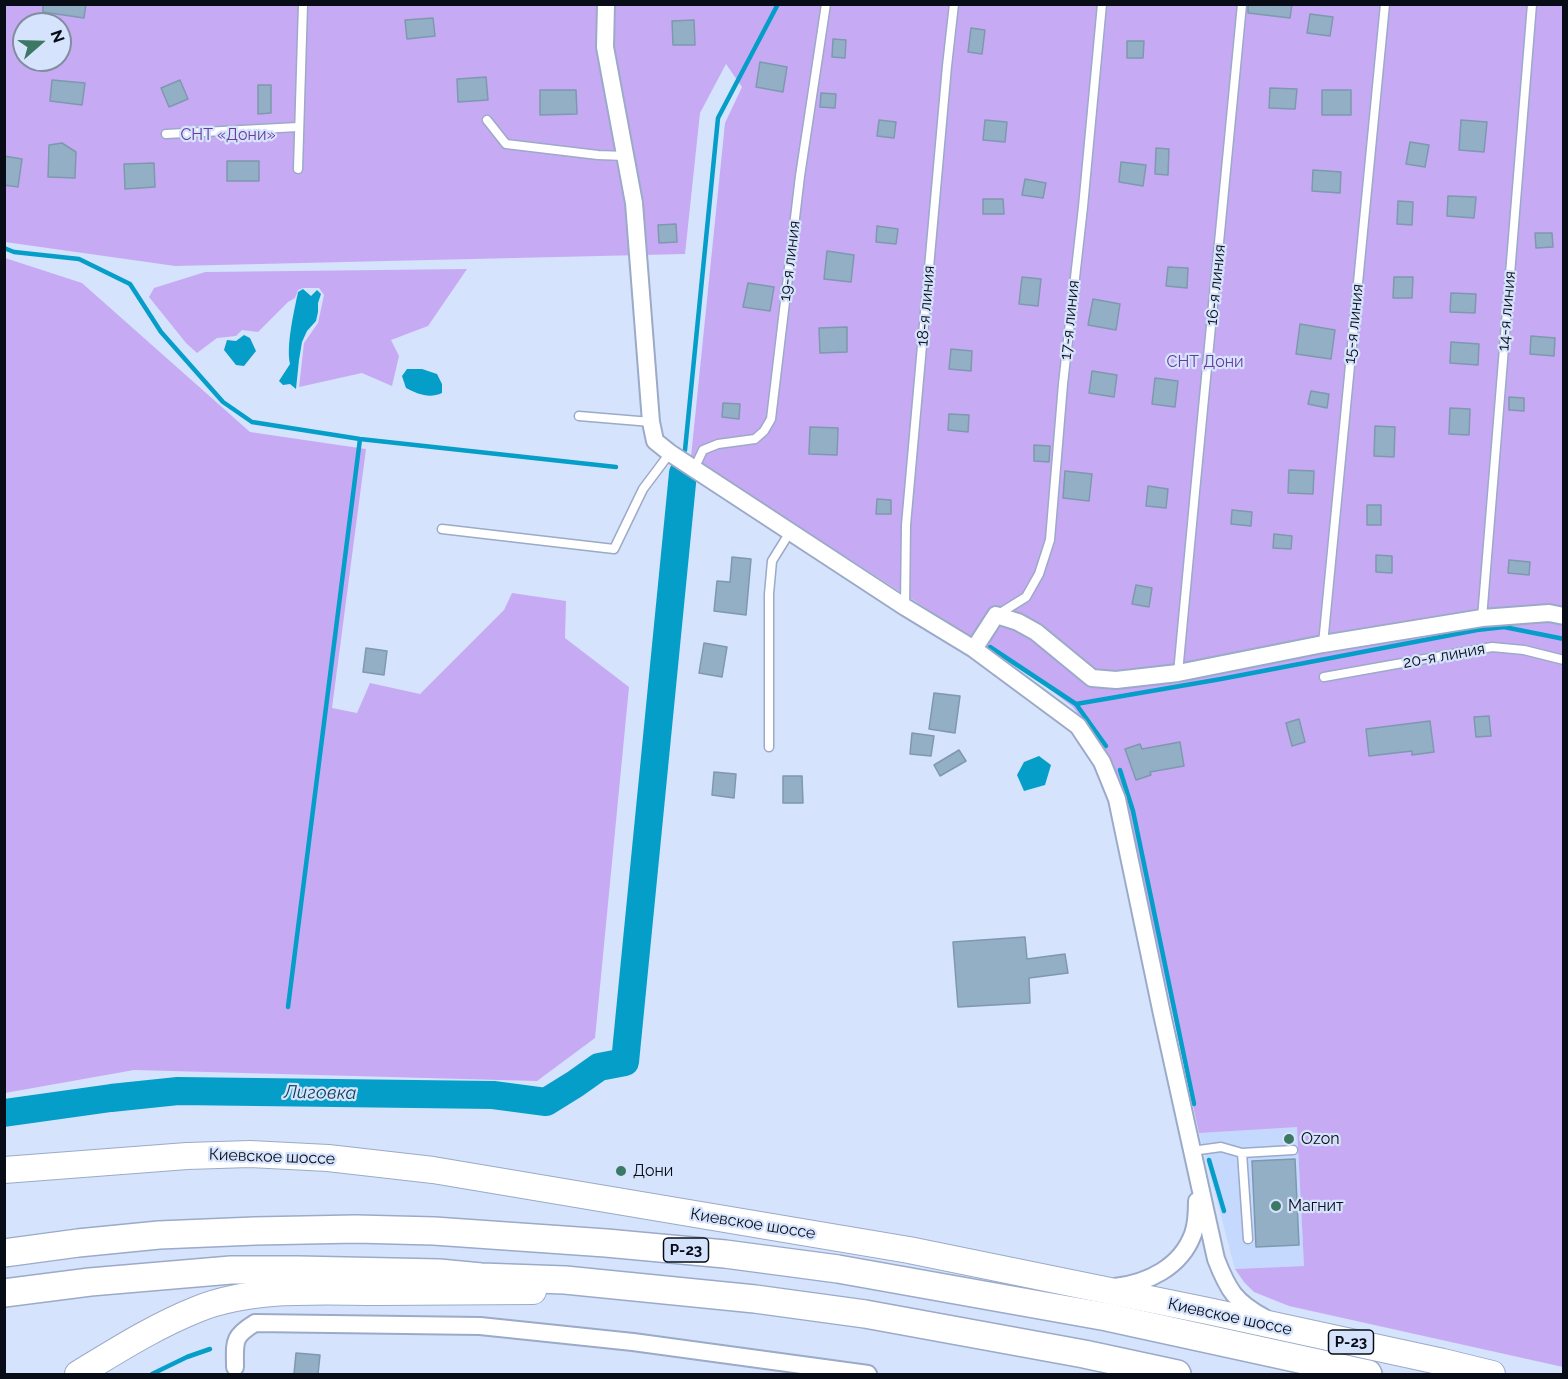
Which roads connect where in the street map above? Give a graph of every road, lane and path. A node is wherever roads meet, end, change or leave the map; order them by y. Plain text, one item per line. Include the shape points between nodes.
1 (303, 4) edge
2 (606, 4) edge
3 (826, 4) edge
4 (954, 4) edge
5 (1102, 4) edge
6 (1242, 4) edge
7 (1385, 4) edge
8 (1532, 4) edge
9 (487, 120) dead end
10 (298, 127) junction
11 (166, 134) dead end
12 (625, 156) junction
13 (298, 169) dead end
14 (579, 416) dead end
15 (651, 422) junction
16 (670, 453) junction
17 (694, 469) junction
18 (442, 529) dead end
19 (790, 532) junction
20 (905, 607) junction
21 (996, 615) junction
22 (1563, 616) edge
23 (1482, 618) junction
24 (1323, 644) junction
25 (974, 649) junction
26 (1563, 660) edge
27 (1178, 673) junction
28 (1324, 677) dead end
29 (769, 747) dead end
30 (1293, 1150) dead end
31 (1192, 1151) junction
32 (1242, 1153) junction
33 (4, 1170) edge
34 (1198, 1179) junction
35 (1248, 1239) dead end
36 (4, 1252) edge
37 (1088, 1287) junction
38 (659, 1288) junction
39 (4, 1293) edge
40 (1283, 1328) junction
41 (234, 1371) edge
42 (78, 1374) edge
43 (868, 1374) edge
44 (1177, 1374) edge
45 (1368, 1374) edge
46 (1492, 1374) edge

1 - 10 lane
2 - 12 street via 606,47
3 - 17 lane, 19-я линия via 800,176 771,419 755,439 704,450
4 - 20 lane, 18-я линия via 906,525
5 - 21 lane, 17-я линия via 1050,540 1039,574 1026,597
6 - 27 lane, 16-я линия
7 - 24 lane, 15-я линия
8 - 23 lane, 14-я линия
9 - 12 lane via 506,144
10 - 11 lane
10 - 13 lane
12 - 15 street via 634,203
14 - 15 lane
15 - 16 street via 655,441
16 - 17 street
16 - 18 lane via 643,489 614,549
17 - 19 street
19 - 20 street
19 - 29 lane via 772,561
20 - 25 street
21 - 25 street
21 - 27 street via 1036,632 1092,678 1116,681
22 - 23 street via 1549,613
23 - 24 street
24 - 27 street
25 - 31 street via 1078,726 1101,762 1117,799
26 - 28 lane, 20-я линия via 1492,647
30 - 32 lane
31 - 32 lane via 1221,1147
31 - 34 street
32 - 35 lane
33 - 37 main road, Киевское шоссе / Р-23 via 187,1156 328,1158 433,1170 793,1230
34 - 37 street via 1193,1234 1172,1265 1131,1285
34 - 40 street via 1216,1259 1227,1286 1242,1304
36 - 45 highway, Р-23 via 159,1235 356,1229 606,1243 838,1269 1107,1317
37 - 40 main road, Киевское шоссе / Р-23
38 - 39 highway via 439,1273 231,1270
38 - 42 main road via 270,1294 199,1309
38 - 44 highway via 865,1314
40 - 46 main road, Киевское шоссе / Р-23
41 - 43 street via 235,1342 242,1331 255,1323 480,1326

